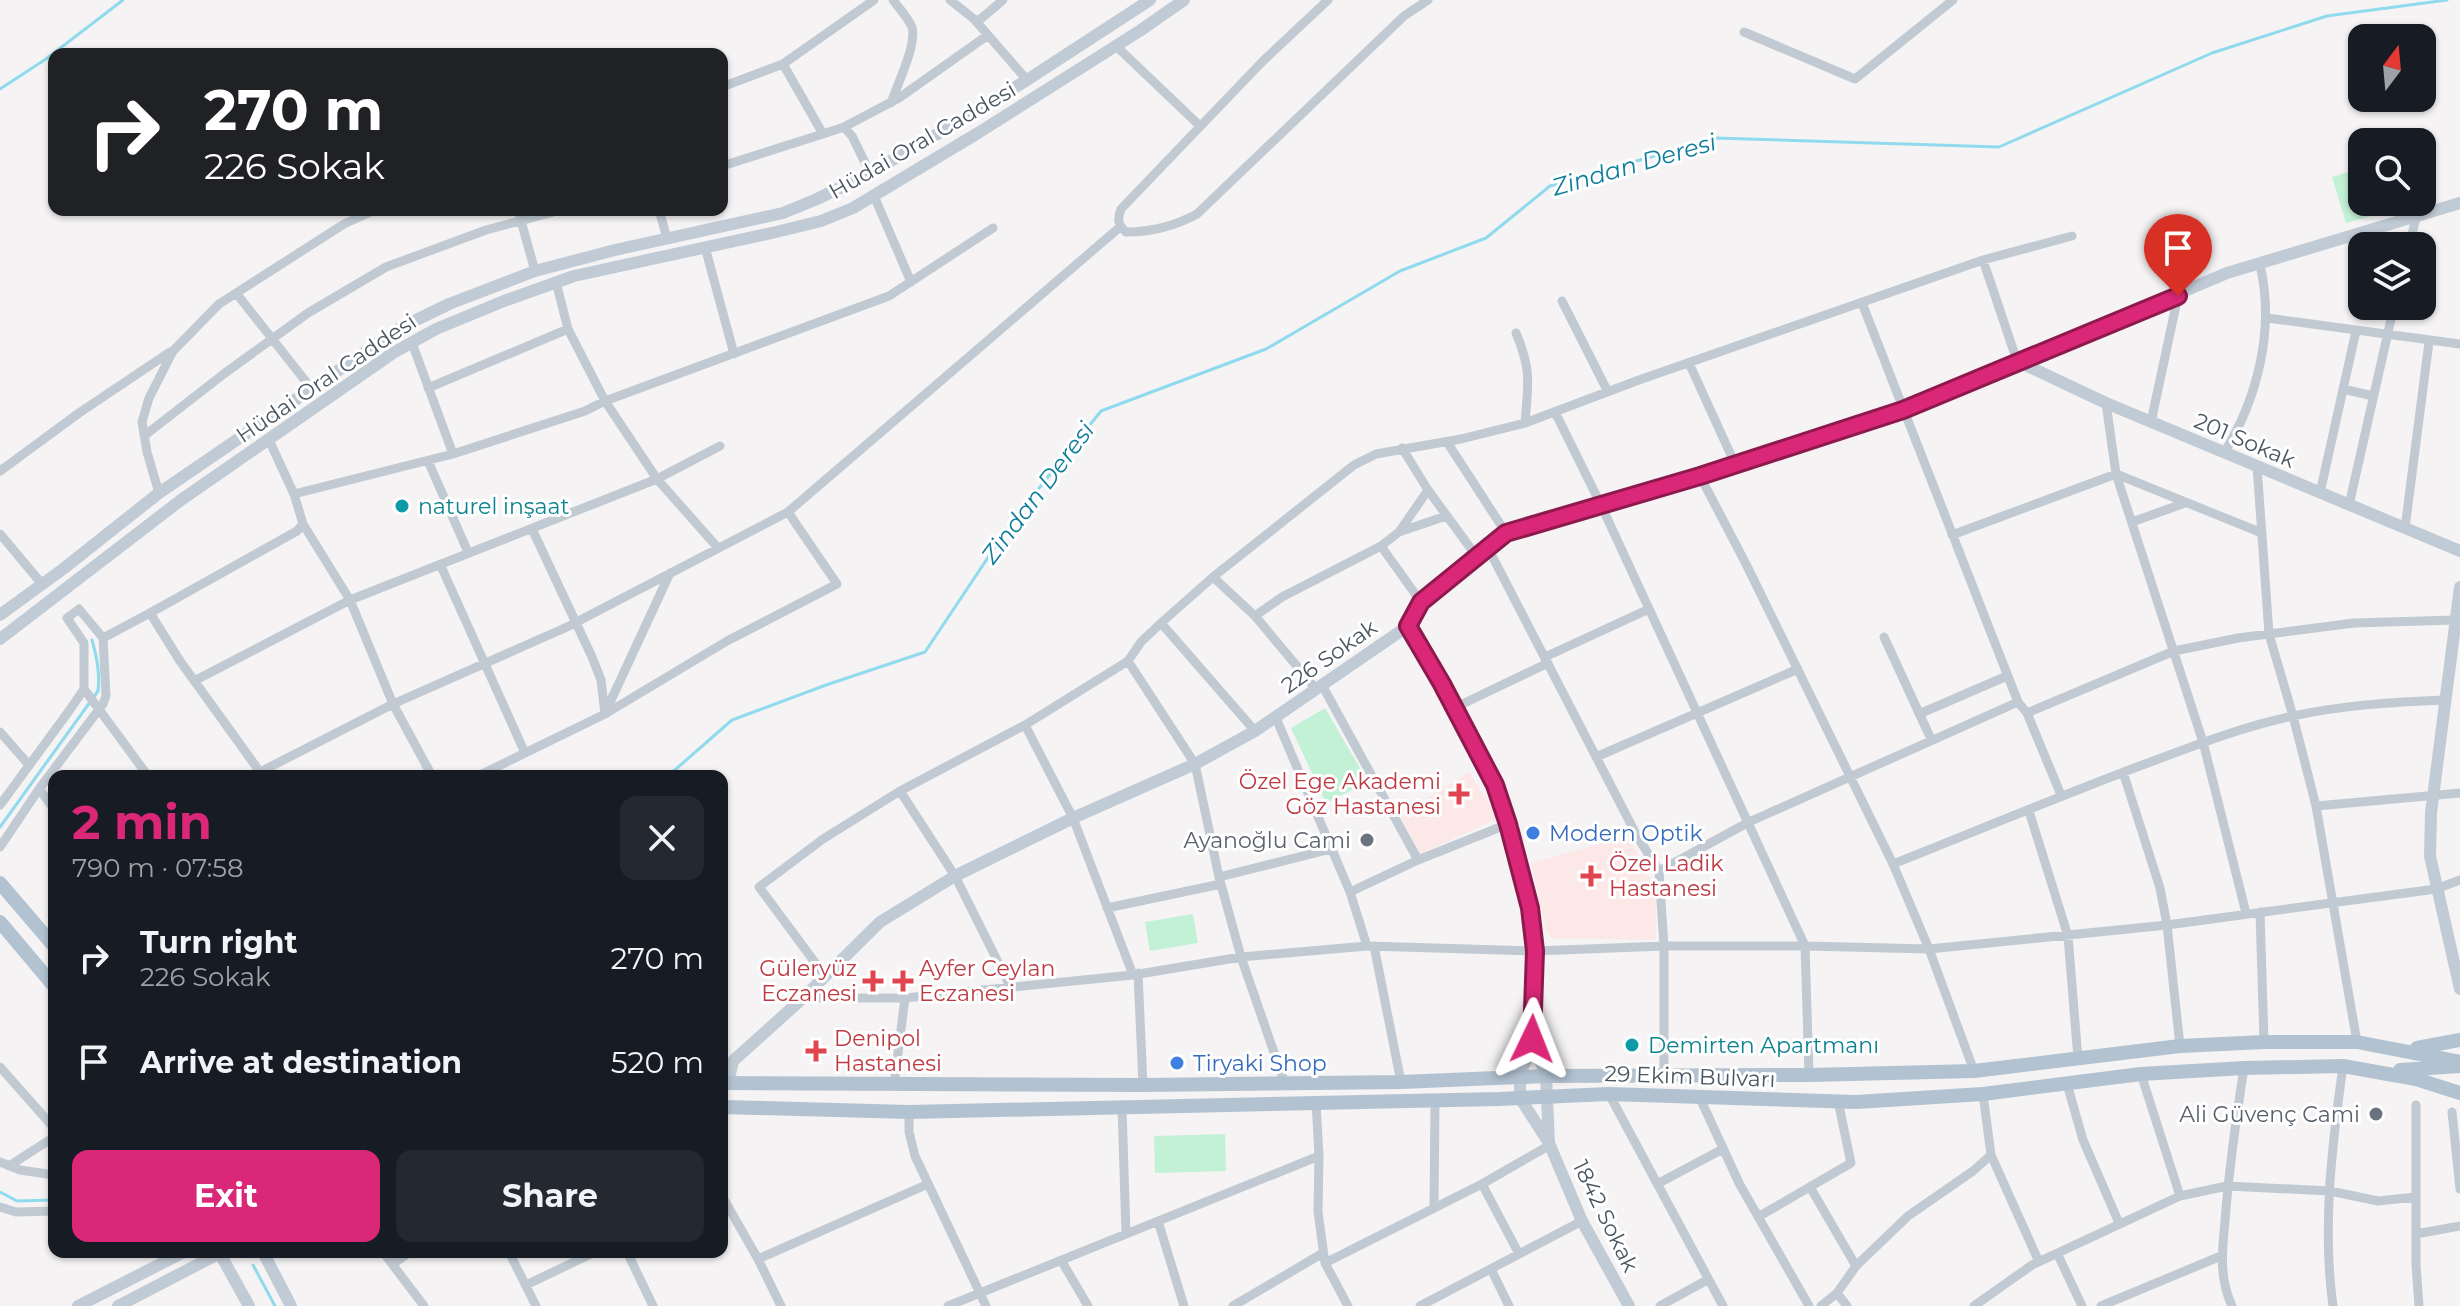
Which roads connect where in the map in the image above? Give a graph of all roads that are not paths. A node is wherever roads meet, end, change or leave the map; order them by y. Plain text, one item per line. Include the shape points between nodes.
1 (874, 0) edge
2 (893, 0) edge
3 (950, 0) edge
4 (1003, 0) edge
5 (1150, 0) edge
6 (1184, 0) edge
7 (1328, 0) edge
8 (1428, 0) edge
9 (1953, 0) edge
10 (977, 22) junction
11 (1744, 32) dead end
12 (988, 35) junction
13 (1116, 46) junction
14 (783, 64) junction
15 (1027, 80) junction
16 (728, 85) edge
17 (891, 103) junction
18 (1200, 126) junction
19 (844, 127) junction
20 (823, 134) junction
21 (728, 164) edge
22 (870, 173) junction
23 (874, 196) junction
24 (2460, 203) edge
25 (2436, 209) edge
26 (362, 216) edge
27 (520, 216) edge
28 (539, 216) edge
29 (661, 216) edge
30 (2411, 216) edge
31 (521, 221) junction
32 (1120, 227) junction
33 (993, 228) dead end
34 (2072, 236) dead end
35 (667, 238) junction
36 (705, 247) junction
37 (1983, 260) junction
38 (2260, 265) junction
39 (535, 271) junction
40 (556, 282) junction
41 (911, 282) junction
42 (236, 293) junction
43 (2178, 296) junction
44 (1562, 301) dead end
45 (1862, 303) junction
46 (2267, 318) junction
47 (2390, 320) edge
48 (568, 329) junction
49 (2356, 331) junction
50 (1516, 333) dead end
51 (2386, 335) junction
52 (273, 339) junction
53 (2429, 342) junction
54 (412, 343) junction
55 (2460, 344) edge
56 (173, 351) junction
57 (734, 354) junction
58 (2017, 361) junction
59 (1689, 363) junction
60 (311, 388) junction
61 (428, 388) junction
62 (2343, 389) junction
63 (1608, 392) junction
64 (2373, 396) junction
65 (605, 401) junction
66 (2106, 403) junction
67 (1903, 410) junction
68 (1555, 412) junction
69 (2151, 422) junction
70 (1525, 423) junction
71 (144, 436) junction
72 (269, 440) junction
73 (1447, 442) junction
74 (720, 446) dead end
75 (1402, 448) junction
76 (2224, 453) junction
77 (453, 454) junction
78 (428, 461) junction
79 (1735, 464) junction
80 (2257, 466) junction
81 (0, 471) edge
82 (2116, 474) junction
83 (1700, 476) junction
84 (657, 479) junction
85 (1428, 490) junction
86 (159, 493) junction
87 (2320, 493) junction
88 (294, 494) junction
89 (2186, 502) junction
90 (1601, 505) junction
91 (2349, 505) junction
92 (788, 512) junction
93 (1446, 516) junction
94 (2132, 522) junction
95 (303, 524) junction
96 (2405, 528) junction
97 (532, 529) junction
98 (1399, 532) junction
99 (1506, 533) junction
100 (2262, 533) junction
101 (0, 534) edge
102 (1952, 535) junction
103 (1381, 546) junction
104 (718, 548) junction
105 (1488, 548) junction
106 (2460, 551) edge
107 (468, 552) junction
108 (1477, 557) junction
109 (440, 564) junction
110 (670, 573) junction
111 (1213, 577) junction
112 (42, 584) junction
113 (2460, 587) edge
114 (350, 600) junction
115 (1421, 602) junction
116 (1649, 609) junction
117 (150, 613) junction
118 (0, 615) edge
119 (1255, 616) junction
120 (2455, 620) junction
121 (576, 623) junction
122 (1161, 623) junction
123 (1408, 626) junction
124 (2269, 634) junction
125 (1884, 637) dead end
126 (103, 638) junction
127 (0, 639) edge
128 (2174, 651) junction
129 (1546, 660) junction
130 (1128, 661) junction
131 (485, 664) junction
132 (1798, 669) junction
133 (2007, 676) junction
134 (194, 681) junction
135 (1319, 687) junction
136 (86, 691) junction
137 (2445, 700) junction
138 (2018, 702) junction
139 (393, 704) junction
140 (99, 707) junction
141 (1454, 708) junction
142 (1697, 712) junction
143 (2027, 713) junction
144 (605, 714) junction
145 (1919, 714) junction
146 (2293, 716) junction
147 (1276, 718) junction
148 (1025, 725) junction
149 (1255, 731) junction
150 (0, 732) edge
151 (1931, 739) junction
152 (2203, 742) junction
153 (525, 753) junction
154 (1596, 757) junction
155 (1195, 764) junction
156 (29, 765) junction
157 (53, 770) edge
158 (144, 770) edge
159 (256, 770) edge
160 (268, 770) edge
161 (429, 770) edge
162 (490, 770) edge
163 (2123, 772) junction
164 (1850, 776) junction
165 (48, 777) edge
166 (39, 789) junction
167 (900, 791) junction
168 (2460, 793) edge
169 (2061, 795) junction
170 (2433, 795) junction
171 (48, 801) edge
172 (0, 805) edge
173 (2316, 806) junction
174 (2029, 811) junction
175 (1073, 818) junction
176 (1749, 822) junction
177 (1508, 824) junction
178 (0, 847) edge
179 (1331, 849) junction
180 (1418, 860) junction
181 (1893, 864) junction
182 (1659, 871) junction
183 (955, 876) junction
184 (1220, 880) junction
185 (2460, 880) edge
186 (0, 883) edge
187 (2436, 889) junction
188 (1350, 892) junction
189 (2331, 902) junction
190 (1107, 908) junction
191 (2260, 912) junction
192 (2246, 913) junction
193 (0, 922) edge
194 (2167, 925) junction
195 (2068, 936) junction
196 (48, 939) edge
197 (1371, 946) junction
198 (1664, 946) junction
199 (1805, 946) junction
200 (2456, 948) edge
201 (1929, 949) junction
202 (1535, 951) junction
203 (1241, 957) junction
204 (1135, 974) junction
205 (825, 976) junction
206 (48, 979) edge
207 (1010, 986) junction
208 (2460, 989) edge
209 (803, 998) junction
210 (905, 998) junction
211 (1532, 1039) junction
212 (2460, 1040) edge
213 (2264, 1042) junction
214 (2357, 1042) junction
215 (2180, 1046) junction
216 (2404, 1050) junction
217 (2078, 1059) junction
218 (2460, 1064) edge
219 (2343, 1066) junction
220 (0, 1067) edge
221 (2244, 1068) junction
222 (2364, 1069) junction
223 (1974, 1071) junction
224 (2141, 1074) junction
225 (728, 1075) edge
226 (1809, 1075) junction
227 (1546, 1076) junction
228 (1664, 1076) junction
229 (1520, 1077) junction
230 (1401, 1082) junction
231 (728, 1083) edge
232 (1285, 1084) junction
233 (2067, 1084) junction
234 (894, 1085) junction
235 (1143, 1085) junction
236 (2460, 1093) edge
237 (1609, 1094) junction
238 (1983, 1094) junction
239 (1699, 1096) junction
240 (1547, 1097) junction
241 (1520, 1098) junction
242 (1435, 1100) junction
243 (1838, 1101) junction
244 (1316, 1102) junction
245 (2416, 1105) dead end
246 (728, 1107) edge
247 (1122, 1107) junction
248 (909, 1112) junction
249 (2452, 1112) dead end
250 (48, 1121) edge
251 (48, 1140) edge
252 (1549, 1144) junction
253 (1723, 1149) junction
254 (1991, 1155) junction
255 (1319, 1156) junction
256 (5, 1164) edge
257 (48, 1174) edge
258 (928, 1184) junction
259 (1482, 1184) junction
260 (1657, 1184) junction
261 (2227, 1186) junction
262 (1810, 1187) junction
263 (2460, 1189) edge
264 (2330, 1191) junction
265 (2180, 1196) junction
266 (2416, 1197) junction
267 (728, 1206) edge
268 (0, 1207) edge
269 (1434, 1208) junction
270 (48, 1211) edge
271 (1758, 1217) junction
272 (1158, 1221) junction
273 (1582, 1221) junction
274 (2119, 1223) junction
275 (2460, 1226) edge
276 (1126, 1234) junction
277 (2416, 1234) junction
278 (1519, 1254) junction
279 (2058, 1255) junction
280 (2221, 1256) junction
281 (172, 1258) edge
282 (209, 1258) edge
283 (223, 1258) edge
284 (266, 1258) edge
285 (388, 1258) edge
286 (402, 1258) edge
287 (512, 1258) edge
288 (575, 1258) edge
289 (630, 1258) edge
290 (1324, 1258) junction
291 (758, 1259) junction
292 (1061, 1260) junction
293 (2039, 1262) junction
294 (393, 1264) junction
295 (1856, 1266) junction
296 (1491, 1269) junction
297 (1707, 1280) junction
298 (526, 1285) junction
299 (980, 1293) junction
300 (1837, 1293) junction
301 (1626, 1305) edge
302 (78, 1306) edge
303 (118, 1306) edge
304 (249, 1306) edge
305 (291, 1306) edge
306 (424, 1306) edge
307 (536, 1306) edge
308 (653, 1306) edge
309 (781, 1306) edge
310 (948, 1306) edge
311 (986, 1306) edge
312 (1088, 1306) edge
313 (1184, 1306) edge
314 (1233, 1306) edge
315 (1348, 1306) edge
316 (1420, 1306) edge
317 (1509, 1306) edge
318 (1660, 1306) edge
319 (1723, 1306) edge
320 (1809, 1306) edge
321 (1821, 1306) edge
322 (1847, 1306) edge
323 (1974, 1306) edge
324 (2082, 1306) edge
325 (2101, 1306) edge
326 (2232, 1306) edge
327 (2333, 1306) edge
328 (2419, 1306) edge

1 - 14 street
2 - 17 street via 913,34
3 - 10 street
4 - 10 street
5 - 15 street, Hüdai Oral Caddesi
6 - 13 street, Hüdai Oral Caddesi
7 - 18 street
8 - 32 street via 1404,16 1197,214 1177,225 1142,232
9 - 11 street via 1855,79
10 - 12 street
12 - 15 street
12 - 17 street
13 - 18 street
13 - 23 street, Hüdai Oral Caddesi
14 - 16 street
14 - 20 street
15 - 22 street, Hüdai Oral Caddesi
17 - 19 street
18 - 32 street via 1121,209
19 - 20 street
19 - 22 street
20 - 21 street
22 - 35 street, Hüdai Oral Caddesi via 783,213
23 - 36 street, Hüdai Oral Caddesi via 821,221
23 - 41 street
24 - 25 street, 226 Sokak
26 - 42 street
27 - 31 street
28 - 31 street
29 - 35 street
30 - 38 street, 226 Sokak
31 - 39 street
31 - 52 street via 386,267
32 - 92 street
33 - 41 street
34 - 37 street
35 - 39 street, Hüdai Oral Caddesi
36 - 40 street, Hüdai Oral Caddesi
36 - 57 street
37 - 45 street
37 - 58 street
38 - 43 street, 226 Sokak via 2227,273
38 - 46 street
39 - 60 street, Hüdai Oral Caddesi via 402,327
40 - 48 street
40 - 54 street, Hüdai Oral Caddesi
41 - 57 street via 889,296
42 - 52 street
42 - 56 street
43 - 58 street, 226 Sokak
43 - 69 street
44 - 63 street
45 - 59 street
45 - 67 street
46 - 49 street
46 - 76 street via 2263,353
47 - 51 street
48 - 61 street
48 - 65 street
49 - 51 street
49 - 62 street
50 - 70 street via 1529,371
51 - 53 street
51 - 64 street
52 - 60 street
52 - 71 street
53 - 55 street
53 - 96 street
54 - 61 street
54 - 72 street, Hüdai Oral Caddesi
56 - 71 street via 149,398
56 - 81 street
57 - 65 street
58 - 66 street, 201 Sokak
58 - 67 street, 226 Sokak
59 - 63 street
59 - 79 street
60 - 86 street, Hüdai Oral Caddesi
61 - 77 street
62 - 64 street
62 - 87 street
63 - 68 street
64 - 91 street
65 - 77 street
65 - 84 street
66 - 69 street, 201 Sokak
66 - 82 street
67 - 79 street, 226 Sokak
67 - 102 street
68 - 70 street
68 - 90 street
69 - 76 street, 201 Sokak
70 - 73 street
71 - 86 street
72 - 88 street
72 - 127 street, Hüdai Oral Caddesi via 181,500
73 - 75 street
73 - 99 street
74 - 84 street
75 - 85 street
75 - 111 street via 1354,465
76 - 80 street, 201 Sokak
77 - 78 street
78 - 88 street
78 - 107 street
79 - 83 street, 226 Sokak
80 - 87 street, 201 Sokak
80 - 100 street
82 - 89 street
82 - 94 street
82 - 102 street
83 - 90 street, 226 Sokak
83 - 132 street
84 - 97 street
84 - 104 street
85 - 93 street
85 - 98 street
86 - 112 street, Hüdai Oral Caddesi
87 - 91 street, 201 Sokak
88 - 95 street
89 - 94 street
89 - 100 street
90 - 99 street, 226 Sokak
90 - 116 street
91 - 96 street, 201 Sokak
92 - 104 street
92 - 144 street via 837,584 727,641
93 - 98 street
93 - 108 street
94 - 128 street
95 - 114 street
95 - 117 street
96 - 106 street, 201 Sokak
97 - 107 street
97 - 121 street
98 - 103 street
99 - 105 street, 226 Sokak
100 - 124 street
101 - 112 street
102 - 133 street
103 - 115 street
103 - 119 street
104 - 110 street
105 - 108 street, 226 Sokak
105 - 129 street
107 - 109 street
108 - 115 street, 226 Sokak
109 - 114 street
109 - 131 street
110 - 121 street
110 - 144 street
111 - 119 street
111 - 122 street
112 - 118 street, Hüdai Oral Caddesi
113 - 120 street
114 - 134 street
114 - 139 street
115 - 123 street, 226 Sokak
116 - 129 street
116 - 142 street
117 - 126 street
117 - 134 street
119 - 135 street
120 - 124 street via 2354,623
120 - 137 street
121 - 131 street
121 - 144 street via 601,680
122 - 130 street
122 - 149 street
123 - 135 street, 226 Sokak
123 - 141 street
124 - 128 street
124 - 146 street
125 - 145 street
126 - 136 street via 79,609 67,618 84,643
126 - 140 street via 106,696
128 - 143 street
128 - 152 street
129 - 141 street
129 - 154 street
130 - 148 street
130 - 155 street
131 - 139 street
131 - 153 street
132 - 142 street
132 - 164 street
133 - 138 street
133 - 145 street
134 - 159 street
135 - 147 street, 226 Sokak
135 - 180 street
136 - 140 street
136 - 156 street
137 - 146 street
137 - 170 street
138 - 143 street
138 - 151 street
139 - 160 street
139 - 161 street
140 - 157 street
140 - 158 street
141 - 177 street via 1495,785
142 - 154 street
142 - 176 street
143 - 169 street
144 - 153 street
145 - 151 street
146 - 152 street
146 - 173 street
147 - 149 street, 226 Sokak
147 - 179 street
148 - 167 street
148 - 175 street
149 - 155 street, 226 Sokak
150 - 156 street
151 - 164 street
152 - 163 street
152 - 192 street
153 - 162 street
154 - 182 street
155 - 175 street, 226 Sokak
155 - 184 street
156 - 172 street
163 - 169 street
163 - 194 street
164 - 176 street
164 - 181 street
165 - 166 street
166 - 171 street
166 - 178 street
167 - 183 street
167 - 205 street via 759,887
168 - 170 street
169 - 174 street
170 - 173 street
170 - 187 street via 2430,856
173 - 189 street
174 - 181 street
174 - 195 street
175 - 183 street, 226 Sokak
175 - 190 street
176 - 182 street
176 - 199 street
177 - 180 street
177 - 202 street via 1530,908
179 - 184 street
179 - 188 street
180 - 188 street
181 - 201 street
182 - 198 street
183 - 205 street, 226 Sokak via 880,922
183 - 207 street
184 - 190 street
184 - 203 street
185 - 187 street
186 - 196 main road
187 - 189 street
187 - 200 street
188 - 197 street
189 - 191 street
189 - 214 street
190 - 204 street
191 - 192 street
191 - 213 street
192 - 194 street
193 - 206 main road
194 - 195 street
194 - 215 street
195 - 201 street
195 - 217 street
197 - 202 street
197 - 203 street
197 - 230 street
198 - 199 street
198 - 202 street
198 - 228 street
199 - 201 street
199 - 226 street
200 - 208 street
201 - 223 street
202 - 211 street
203 - 204 street
203 - 232 street
204 - 207 street
204 - 235 street
205 - 209 street, 226 Sokak
207 - 210 street
209 - 210 street
209 - 225 street, 226 Sokak via 733,1061
210 - 234 street
211 - 227 street
211 - 229 street
212 - 216 main road
213 - 214 main road, 29 Ekim Bulvarı
213 - 215 main road, 29 Ekim Bulvarı
214 - 216 main road, 29 Ekim Bulvarı
215 - 217 main road, 29 Ekim Bulvarı
216 - 218 main road, 29 Ekim Bulvarı
217 - 223 main road, 29 Ekim Bulvarı
218 - 222 main road
219 - 221 main road, 29 Ekim Bulvarı
219 - 222 main road, 29 Ekim Bulvarı
219 - 264 street
220 - 250 street
221 - 224 main road, 29 Ekim Bulvarı
221 - 261 street
222 - 236 main road, 29 Ekim Bulvarı
223 - 226 main road, 29 Ekim Bulvarı
224 - 233 main road, 29 Ekim Bulvarı
224 - 265 street
226 - 228 main road, 29 Ekim Bulvarı
227 - 228 main road, 29 Ekim Bulvarı
227 - 229 main road, 29 Ekim Bulvarı
227 - 240 street
229 - 230 main road, 29 Ekim Bulvarı
229 - 241 street
230 - 232 main road, 29 Ekim Bulvarı
231 - 234 main road, 29 Ekim Bulvarı
232 - 235 main road, 29 Ekim Bulvarı
233 - 238 main road, 29 Ekim Bulvarı
233 - 274 street via 2083,1140
234 - 235 main road, 29 Ekim Bulvarı
237 - 239 main road, 29 Ekim Bulvarı
237 - 240 main road, 29 Ekim Bulvarı
237 - 260 street
238 - 243 main road, 29 Ekim Bulvarı
238 - 254 street
239 - 243 main road, 29 Ekim Bulvarı
239 - 253 street
240 - 241 main road, 29 Ekim Bulvarı
240 - 252 street
241 - 242 main road, 29 Ekim Bulvarı
241 - 252 street
242 - 244 main road, 29 Ekim Bulvarı
242 - 269 street
243 - 262 street via 1851,1163
244 - 247 main road, 29 Ekim Bulvarı
244 - 255 street
245 - 266 street
246 - 248 main road, 29 Ekim Bulvarı
247 - 248 main road, 29 Ekim Bulvarı
247 - 276 street
248 - 258 street via 915,1156
249 - 263 street
251 - 256 street
252 - 259 street
252 - 273 street, 1842 Sokak
253 - 260 street
253 - 271 street
254 - 293 street
254 - 295 street via 1908,1216
255 - 272 street
255 - 290 street
256 - 257 street
258 - 291 street
258 - 299 street
259 - 269 street
259 - 278 street
260 - 297 street
261 - 264 street
261 - 265 street
261 - 280 street
262 - 271 street
262 - 295 street
264 - 266 street via 2378,1201
264 - 327 street
265 - 274 street
266 - 277 street
267 - 291 street
268 - 270 street
269 - 290 street
271 - 320 street
272 - 276 street
272 - 313 street
273 - 278 street
273 - 301 street, 1842 Sokak
274 - 279 street
275 - 277 street
276 - 292 street
277 - 328 street
278 - 296 street
279 - 293 street
279 - 324 street
280 - 325 street
280 - 326 street
281 - 302 street
282 - 303 street
283 - 304 street
284 - 305 street
285 - 294 street
286 - 294 street
287 - 298 street
288 - 298 street
289 - 308 street
290 - 314 street
290 - 315 street
291 - 309 street
292 - 299 street
292 - 312 street
293 - 323 street
294 - 306 street
295 - 300 street
296 - 316 street
296 - 317 street
297 - 318 street
297 - 319 street
298 - 307 street
299 - 310 street
299 - 311 street
300 - 321 street
300 - 322 street

